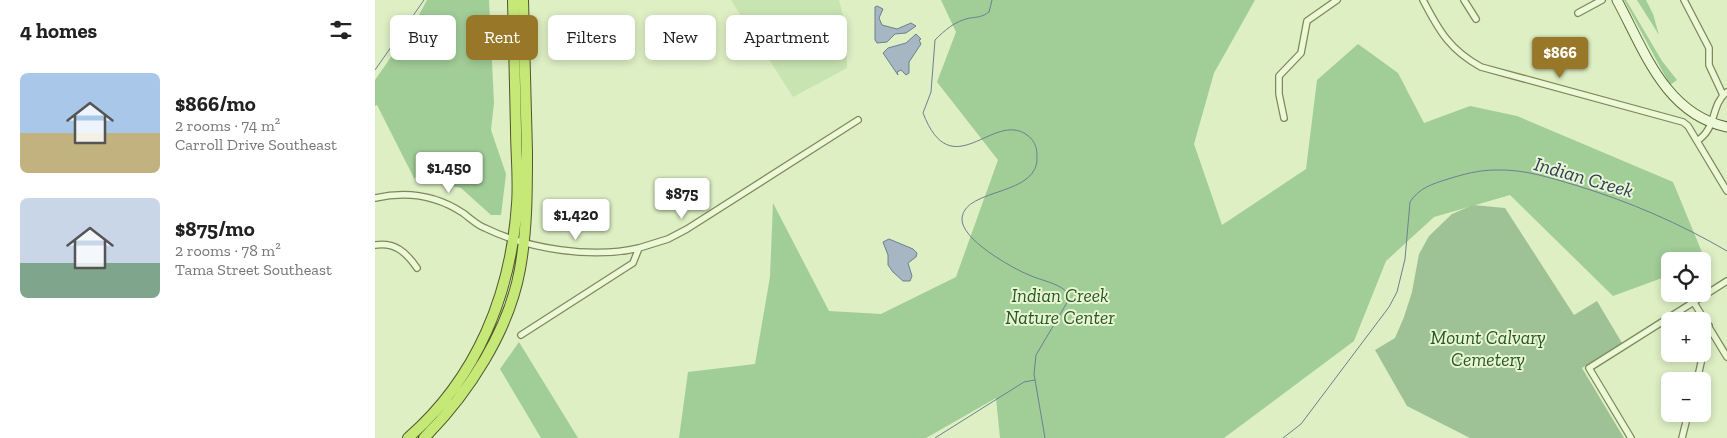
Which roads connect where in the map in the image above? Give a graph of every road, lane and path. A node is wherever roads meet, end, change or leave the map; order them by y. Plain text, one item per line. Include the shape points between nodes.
1 (513, 0) edge
2 (523, 0) edge
3 (1337, 0) edge
4 (1423, 0) edge
5 (1465, 0) edge
6 (1602, 0) edge
7 (1617, 0) edge
8 (1684, 0) edge
9 (1578, 13) dead end
10 (1476, 19) dead end
11 (1725, 93) edge
12 (1284, 118) dead end
13 (858, 120) dead end
14 (1711, 123) junction
15 (1727, 127) edge
16 (1697, 141) junction
17 (1727, 191) edge
18 (375, 198) edge
19 (519, 241) junction
20 (376, 245) edge
21 (639, 248) junction
22 (417, 268) dead end
23 (1727, 281) edge
24 (1711, 290) edge
25 (1690, 302) edge
26 (1711, 329) edge
27 (521, 335) dead end
28 (1727, 357) edge
29 (1687, 422) edge
30 (408, 438) edge
31 (424, 438) edge
32 (1631, 438) edge
33 (1682, 438) edge

1 - 19 highway
2 - 19 highway via 527,194
3 - 12 street via 1307,21 1301,53 1279,76
4 - 16 street via 1455,50 1481,67 1683,122
5 - 10 street
6 - 9 street
7 - 14 main road via 1672,96 1688,111
8 - 11 street via 1709,48 1709,65
11 - 14 street
13 - 21 street via 687,229
14 - 15 main road
14 - 16 street via 1708,132
16 - 17 street
18 - 19 street via 393,194 436,198 482,228
19 - 21 street via 593,252
19 - 30 highway via 501,298 477,353 444,401
19 - 31 highway via 515,290 489,353 466,390
20 - 22 street via 386,244 403,250
21 - 27 street via 633,263
23 - 24 street
25 - 32 street via 1589,368
26 - 28 street
29 - 33 street

